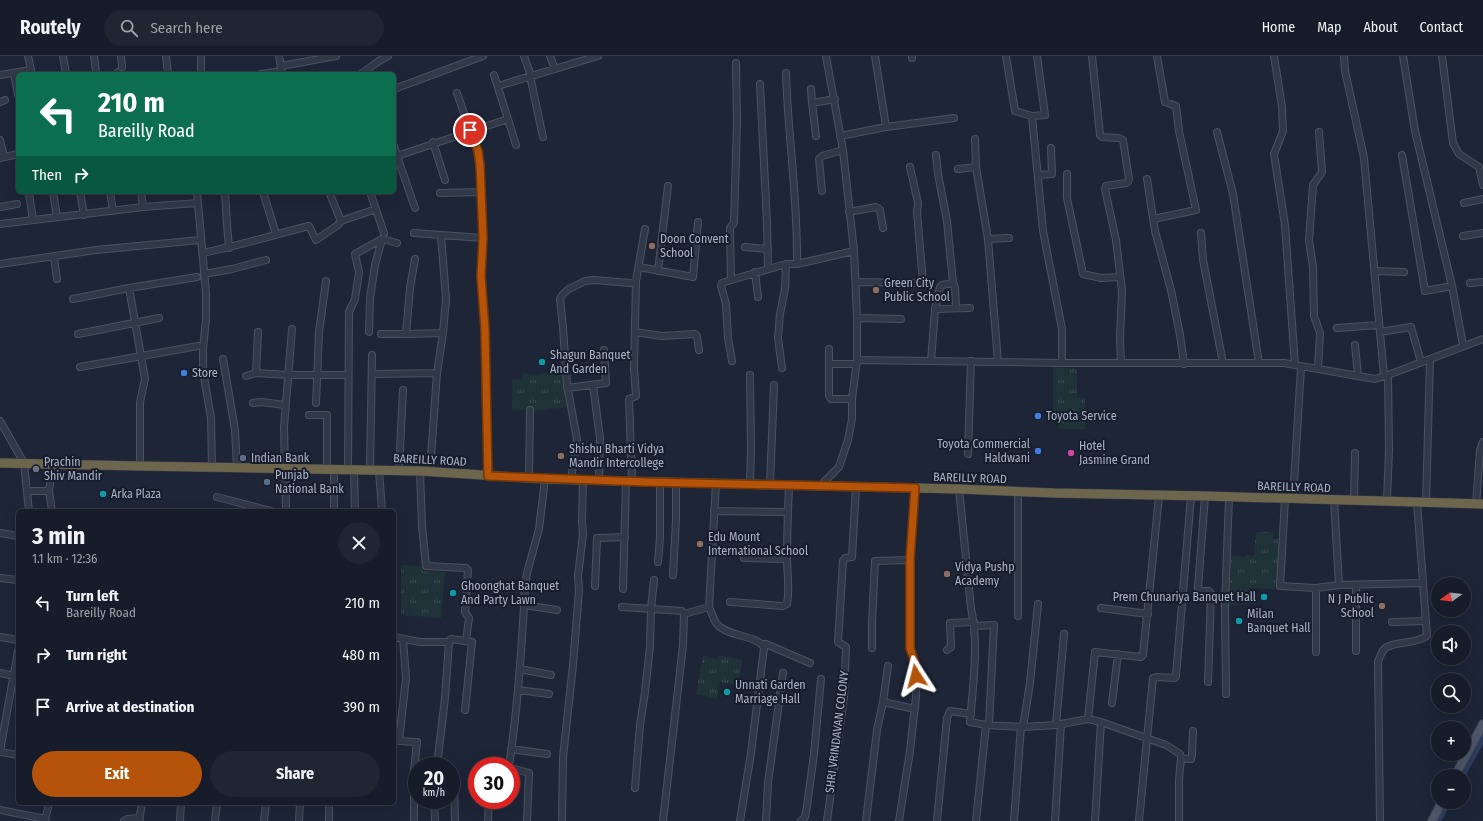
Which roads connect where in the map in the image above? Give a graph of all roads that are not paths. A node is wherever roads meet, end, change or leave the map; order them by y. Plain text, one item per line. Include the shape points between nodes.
1 (28, 56) edge
2 (63, 56) edge
3 (94, 56) edge
4 (121, 56) edge
5 (166, 56) edge
6 (200, 56) edge
7 (279, 56) edge
8 (336, 56) edge
9 (388, 56) edge
10 (483, 56) edge
11 (524, 56) edge
12 (550, 56) edge
13 (598, 56) edge
14 (826, 56) edge
15 (874, 56) edge
16 (1006, 56) edge
17 (1037, 56) edge
18 (1092, 56) edge
19 (1157, 56) edge
20 (1274, 56) edge
21 (1344, 56) edge
22 (1403, 56) edge
23 (1442, 56) edge
24 (576, 59) edge
25 (736, 64) dead end
26 (370, 68) junction
27 (555, 69) junction
28 (281, 70) edge
29 (120, 71) edge
30 (32, 72) edge
31 (66, 72) edge
32 (96, 72) dead end
33 (168, 72) edge
34 (202, 72) edge
35 (271, 72) edge
36 (364, 72) edge
37 (371, 72) edge
38 (14, 73) joint
39 (786, 73) dead end
40 (0, 75) edge
41 (494, 75) dead end
42 (530, 76) junction
43 (16, 84) edge
44 (760, 84) dead end
45 (498, 86) junction
46 (396, 87) edge
47 (811, 89) dead end
48 (457, 93) dead end
49 (835, 99) junction
50 (812, 103) junction
51 (1032, 116) junction
52 (954, 118) dead end
53 (508, 119) junction
54 (886, 127) junction
55 (470, 130) junction
56 (1217, 132) dead end
57 (1319, 132) dead end
58 (816, 136) dead end
59 (840, 136) junction
60 (543, 137) dead end
61 (975, 139) dead end
62 (0, 140) edge
63 (433, 142) junction
64 (516, 145) dead end
65 (1051, 148) dead end
66 (842, 150) junction
67 (16, 154) edge
68 (1402, 154) dead end
69 (936, 155) dead end
70 (396, 156) edge
71 (2, 158) edge
72 (910, 167) dead end
73 (976, 167) junction
74 (958, 169) dead end
75 (1067, 174) dead end
76 (1038, 175) junction
77 (1147, 179) dead end
78 (445, 180) dead end
79 (1483, 184) edge
80 (668, 186) dead end
81 (822, 191) dead end
82 (481, 192) junction
83 (440, 193) dead end
84 (29, 194) edge
85 (53, 194) edge
86 (80, 194) edge
87 (110, 194) edge
88 (141, 194) edge
89 (197, 194) edge
90 (225, 194) edge
91 (264, 194) edge
92 (330, 194) edge
93 (371, 194) edge
94 (1483, 199) edge
95 (198, 203) junction
96 (1464, 203) dead end
97 (17, 204) dead end
98 (0, 207) edge
99 (143, 207) junction
100 (415, 208) dead end
101 (376, 210) junction
102 (113, 211) junction
103 (849, 212) junction
104 (84, 215) junction
105 (57, 218) junction
106 (1153, 219) junction
107 (33, 220) junction
108 (341, 221) junction
109 (698, 222) dead end
110 (0, 224) edge
111 (883, 228) dead end
112 (645, 229) dead end
113 (414, 233) dead end
114 (1201, 233) dead end
115 (1483, 233) edge
116 (276, 234) junction
117 (441, 235) junction
118 (383, 236) junction
119 (1463, 236) dead end
120 (483, 238) junction
121 (1009, 238) dead end
122 (988, 239) junction
123 (200, 240) junction
124 (397, 243) dead end
125 (229, 248) junction
126 (745, 248) dead end
127 (768, 249) junction
128 (854, 252) junction
129 (202, 253) junction
130 (54, 256) junction
131 (415, 259) dead end
132 (266, 260) dead end
133 (0, 264) edge
134 (786, 264) junction
135 (797, 264) junction
136 (639, 267) junction
137 (768, 269) junction
138 (658, 271) junction
139 (1374, 271) junction
140 (755, 272) junction
141 (1404, 272) dead end
142 (204, 274) junction
143 (197, 277) dead end
144 (1120, 277) junction
145 (57, 279) dead end
146 (730, 280) junction
147 (326, 281) dead end
148 (636, 281) junction
149 (856, 282) junction
150 (1483, 282) edge
151 (953, 283) junction
152 (1470, 283) dead end
153 (1452, 286) junction
154 (129, 288) junction
155 (758, 297) dead end
156 (73, 299) dead end
157 (956, 308) junction
158 (970, 308) dead end
159 (935, 309) junction
160 (159, 318) dead end
161 (858, 318) junction
162 (901, 319) dead end
163 (136, 322) junction
164 (1379, 325) junction
165 (1337, 328) dead end
166 (292, 329) dead end
167 (258, 332) dead end
168 (369, 332) dead end
169 (635, 332) junction
170 (1380, 332) junction
171 (443, 333) junction
172 (78, 334) dead end
173 (382, 334) dead end
174 (406, 334) junction
175 (1483, 339) edge
176 (1355, 345) dead end
177 (198, 346) dead end
178 (1463, 346) junction
179 (829, 348) dead end
180 (604, 350) dead end
181 (699, 350) dead end
182 (372, 355) dead end
183 (142, 356) junction
184 (224, 359) dead end
185 (1430, 359) junction
186 (732, 361) dead end
187 (931, 361) junction
188 (971, 361) junction
189 (856, 362) junction
190 (998, 362) junction
191 (1421, 362) junction
192 (1062, 363) junction
193 (1121, 363) junction
194 (1223, 363) junction
195 (1259, 363) junction
196 (829, 364) junction
197 (1184, 364) junction
198 (1298, 366) junction
199 (80, 368) dead end
200 (782, 368) dead end
201 (1318, 369) junction
202 (437, 373) junction
203 (256, 374) junction
204 (348, 374) junction
205 (373, 374) junction
206 (288, 375) junction
207 (317, 375) junction
208 (750, 375) dead end
209 (1358, 375) junction
210 (246, 376) dead end
211 (1386, 376) junction
212 (593, 385) junction
213 (774, 385) dead end
214 (567, 388) junction
215 (403, 390) dead end
216 (852, 399) junction
217 (253, 403) dead end
218 (316, 403) dead end
219 (285, 406) junction
220 (530, 410) dead end
221 (309, 414) dead end
222 (0, 421) edge
223 (1483, 442) edge
224 (1355, 453) dead end
225 (968, 454) dead end
226 (0, 463) edge
227 (24, 463) junction
228 (53, 464) junction
229 (140, 466) junction
230 (212, 467) junction
231 (237, 467) junction
232 (285, 468) junction
233 (330, 469) junction
234 (351, 469) junction
235 (370, 470) junction
236 (380, 470) junction
237 (399, 470) junction
238 (420, 471) junction
239 (430, 471) junction
240 (488, 476) junction
241 (529, 478) junction
242 (545, 479) junction
243 (571, 479) junction
244 (583, 480) junction
245 (599, 480) junction
246 (629, 481) junction
247 (660, 482) junction
248 (676, 483) junction
249 (716, 483) junction
250 (750, 484) junction
251 (770, 485) junction
252 (789, 486) junction
253 (820, 486) junction
254 (856, 487) junction
255 (915, 488) junction
256 (959, 489) junction
257 (27, 491) junction
258 (49, 491) junction
259 (1018, 492) junction
260 (217, 496) dead end
261 (1159, 496) junction
262 (1191, 496) junction
263 (1205, 496) junction
264 (1229, 497) junction
265 (1289, 499) junction
266 (1334, 500) junction
267 (1354, 501) junction
268 (1387, 501) junction
269 (1416, 502) junction
270 (1426, 503) junction
271 (1480, 505) edge
272 (30, 509) edge
273 (52, 509) edge
274 (264, 509) edge
275 (286, 509) edge
276 (334, 509) edge
277 (355, 509) edge
278 (382, 509) edge
279 (714, 510) junction
280 (788, 512) junction
281 (0, 533) edge
282 (16, 536) edge
283 (625, 537) junction
284 (744, 558) dead end
285 (787, 559) junction
286 (910, 560) junction
287 (658, 562) dead end
288 (673, 575) dead end
289 (0, 578) edge
290 (16, 580) edge
291 (654, 580) dead end
292 (1423, 583) junction
293 (1339, 585) junction
294 (1356, 585) junction
295 (595, 586) dead end
296 (1316, 588) junction
297 (623, 589) dead end
298 (730, 602) dead end
299 (1038, 604) dead end
300 (524, 605) junction
301 (622, 607) dead end
302 (709, 607) junction
303 (1101, 608) dead end
304 (651, 609) junction
305 (557, 610) dead end
306 (684, 614) junction
307 (1148, 614) junction
308 (1018, 616) dead end
309 (1426, 621) junction
310 (1392, 622) dead end
311 (974, 624) junction
312 (1064, 634) dead end
313 (0, 637) edge
314 (396, 637) edge
315 (403, 639) junction
316 (16, 640) edge
317 (466, 641) junction
318 (449, 642) junction
319 (763, 644) junction
320 (872, 648) dead end
321 (947, 650) dead end
322 (1356, 651) dead end
323 (1316, 652) dead end
324 (1118, 654) junction
325 (810, 663) dead end
326 (16, 666) edge
327 (888, 666) dead end
328 (520, 669) junction
329 (783, 673) dead end
330 (0, 674) edge
331 (551, 675) dead end
332 (14, 676) junction
333 (821, 679) dead end
334 (1208, 682) dead end
335 (518, 690) junction
336 (549, 694) dead end
337 (1226, 694) dead end
338 (883, 702) junction
339 (1112, 703) dead end
340 (915, 709) junction
341 (465, 710) dead end
342 (971, 714) junction
343 (1088, 719) junction
344 (1101, 722) junction
345 (1058, 724) junction
346 (1483, 724) edge
347 (987, 725) junction
348 (1022, 726) junction
349 (1193, 731) dead end
350 (1147, 739) junction
351 (511, 749) junction
352 (0, 752) edge
353 (547, 754) dead end
354 (16, 755) edge
355 (438, 757) edge
356 (510, 757) edge
357 (1181, 758) junction
358 (1459, 769) edge
359 (520, 770) edge
360 (635, 788) dead end
361 (48, 805) edge
362 (142, 805) edge
363 (181, 805) edge
364 (217, 805) edge
365 (266, 805) edge
366 (300, 805) edge
367 (329, 805) edge
368 (434, 809) edge
369 (455, 809) edge
370 (489, 809) edge
371 (1438, 809) edge
372 (0, 810) edge
373 (45, 820) edge
374 (140, 820) edge
375 (124, 821) edge
376 (180, 821) edge
377 (215, 821) edge
378 (264, 821) edge
379 (299, 821) edge
380 (329, 821) edge
381 (414, 821) edge
382 (435, 821) edge
383 (455, 821) edge
384 (488, 821) edge
385 (527, 821) edge
386 (562, 821) edge
387 (663, 821) edge
388 (740, 821) edge
389 (766, 821) edge
390 (801, 821) edge
391 (827, 821) edge
392 (866, 821) edge
393 (899, 821) edge
394 (937, 821) edge
395 (976, 821) edge
396 (1014, 821) edge
397 (1055, 821) edge
398 (1095, 821) edge
399 (1139, 821) edge
400 (1179, 821) edge
401 (1380, 821) edge
402 (1432, 821) edge

1 - 30 street
2 - 31 street
3 - 32 street
4 - 29 street
5 - 33 street
6 - 34 street
7 - 28 street
8 - 28 street
9 - 26 street
10 - 46 street
11 - 42 street
12 - 27 street
13 - 24 street
14 - 49 street
15 - 54 street
16 - 51 street via 1015,111
17 - 51 street via 1046,115
18 - 144 street via 1100,135 1123,140 1129,179 1126,183 1106,186 1105,189 1116,240
19 - 106 street via 1165,102 1176,106 1196,210
20 - 198 street via 1283,131 1274,154 1285,225
21 - 139 street via 1364,158
22 - 153 street via 1413,124
23 - 79 street via 1453,142 1459,154 1480,167
24 - 27 street
25 - 146 street via 737,122 734,223 730,228
26 - 36 street
26 - 37 street
27 - 42 street
28 - 35 street
38 - 40 street
38 - 43 street
39 - 135 street via 798,236
41 - 45 street
42 - 45 street
42 - 60 street
44 - 127 street
45 - 53 street
47 - 50 street
48 - 55 street
49 - 50 street
49 - 59 street
50 - 58 street
51 - 76 street
52 - 54 street
53 - 55 street
53 - 64 street
54 - 59 street
55 - 63 street
55 - 82 street via 478,151
56 - 195 street via 1233,194
57 - 201 street via 1322,172 1313,185 1309,240 1313,267 1314,316 1320,333
59 - 66 street
61 - 73 street
62 - 71 street
63 - 70 street
63 - 78 street
65 - 76 street via 1052,174
66 - 81 street via 819,159
66 - 103 street
67 - 71 street
68 - 153 street via 1425,291
69 - 151 street
70 - 100 street
72 - 149 street via 918,203 923,283
73 - 74 street
73 - 122 street
75 - 144 street via 1068,198 1082,274 1101,278
76 - 192 street via 1043,231 1062,329
77 - 106 street
80 - 138 street
82 - 83 street
82 - 120 street
84 - 107 street
85 - 105 street
86 - 104 street
87 - 102 street
88 - 99 street
89 - 95 street
90 - 125 street
91 - 116 street
92 - 108 street
93 - 101 street
94 - 96 street
95 - 99 street
95 - 123 street
97 - 98 street
99 - 102 street
101 - 108 street
101 - 118 street
102 - 104 street
103 - 111 street via 876,207 880,210
103 - 128 street
104 - 105 street
105 - 107 street
106 - 197 street via 1171,290
107 - 110 street
108 - 116 street via 316,240 309,226
109 - 138 street via 693,277
112 - 136 street
113 - 117 street
114 - 194 street via 1203,260
115 - 119 street
116 - 125 street
117 - 120 street
117 - 171 street via 446,299
118 - 124 street
118 - 168 street via 370,298
118 - 204 street via 355,254 359,272 355,298 349,312
120 - 240 street via 481,276 485,329
121 - 122 street
122 - 190 street
123 - 129 street
123 - 130 street
125 - 129 street
126 - 127 street
127 - 137 street
128 - 135 street
128 - 149 street
129 - 142 street
130 - 133 street
130 - 145 street
131 - 174 street
132 - 142 street
134 - 135 street
134 - 137 street
134 - 200 street via 778,338
136 - 138 street
136 - 148 street
137 - 140 street
139 - 141 street
139 - 164 street
140 - 146 street
140 - 155 street
142 - 230 street via 206,319 203,371 211,418
143 - 154 street
144 - 193 street
146 - 186 street via 721,284 726,304
147 - 207 street via 319,332
148 - 169 street
148 - 214 street via 630,283 586,280 561,296
149 - 161 street
150 - 152 street
151 - 157 street
151 - 159 street via 942,285
153 - 178 street
154 - 156 street
154 - 163 street
157 - 158 street
157 - 159 street
159 - 187 street
160 - 163 street
161 - 162 street
161 - 189 street
163 - 172 street
163 - 183 street
164 - 165 street
164 - 170 street
166 - 206 street
167 - 203 street
169 - 181 street via 662,336 695,334 698,336
169 - 246 street via 636,396 629,399
170 - 191 street via 1410,327
170 - 211 street
171 - 174 street
171 - 202 street
173 - 174 street
175 - 178 street
176 - 209 street
177 - 183 street
178 - 185 street
179 - 196 street
180 - 212 street via 606,383
182 - 205 street
183 - 199 street
183 - 229 street via 145,382 140,402
184 - 231 street via 235,430
185 - 191 street
185 - 270 street
187 - 188 street
187 - 189 street
188 - 190 street
188 - 225 street
189 - 196 street
189 - 216 street
190 - 192 street
191 - 211 street
192 - 193 street
193 - 197 street
194 - 195 street
194 - 197 street
195 - 198 street
196 - 216 street via 829,396 832,399
198 - 201 street
198 - 265 street
201 - 209 street
202 - 205 street
202 - 239 street
203 - 206 street
203 - 210 street
204 - 207 street
204 - 234 street
205 - 235 street
206 - 207 street
206 - 219 street
207 - 218 street
208 - 250 street
209 - 211 street via 1375,379
211 - 268 street via 1389,449
212 - 214 street
212 - 245 street via 600,438
213 - 251 street
214 - 243 street via 577,439
215 - 237 street
216 - 253 street via 852,419 839,467
217 - 219 street
219 - 232 street
220 - 241 street
221 - 233 street via 327,414
222 - 227 street
223 - 271 street via 1480,450
224 - 267 street
226 - 227 highway, BAREILLY ROAD
227 - 228 highway, BAREILLY ROAD
227 - 257 street
228 - 229 highway, BAREILLY ROAD
228 - 258 street
229 - 230 highway, BAREILLY ROAD
230 - 231 highway, BAREILLY ROAD
231 - 232 highway, BAREILLY ROAD
232 - 233 highway, BAREILLY ROAD
232 - 275 street
233 - 234 highway, BAREILLY ROAD
233 - 276 street
234 - 235 highway, BAREILLY ROAD
234 - 277 street
235 - 236 highway, BAREILLY ROAD
236 - 237 highway, BAREILLY ROAD
236 - 278 street
237 - 238 highway, BAREILLY ROAD
238 - 239 highway, BAREILLY ROAD
238 - 317 street via 426,566 468,570 465,612 469,618
239 - 240 highway, BAREILLY ROAD
240 - 241 highway, BAREILLY ROAD
241 - 242 highway, BAREILLY ROAD
242 - 243 highway, BAREILLY ROAD
242 - 300 street via 539,529 527,573
243 - 244 highway, BAREILLY ROAD
244 - 245 highway, BAREILLY ROAD
244 - 386 street via 583,534 563,757
245 - 246 highway, BAREILLY ROAD
246 - 247 highway, BAREILLY ROAD
246 - 283 street
247 - 248 highway, BAREILLY ROAD
247 - 287 street
248 - 249 highway, BAREILLY ROAD
248 - 288 street
249 - 250 highway, BAREILLY ROAD
249 - 279 street
250 - 251 highway, BAREILLY ROAD
251 - 252 highway, BAREILLY ROAD
252 - 253 highway, BAREILLY ROAD
252 - 280 street
253 - 254 highway, BAREILLY ROAD
254 - 255 highway, BAREILLY ROAD
254 - 391 street, SHRI VRINDAVAN COLONY via 852,557 843,561 838,642 846,648 844,697
255 - 256 highway, BAREILLY ROAD
255 - 286 street
256 - 259 highway, BAREILLY ROAD
256 - 311 street
257 - 258 street
257 - 272 street
258 - 273 street
259 - 261 highway, BAREILLY ROAD
259 - 308 street
260 - 274 street
261 - 262 highway, BAREILLY ROAD
261 - 307 street
262 - 263 highway, BAREILLY ROAD
262 - 350 street via 1176,676 1153,678
263 - 264 highway, BAREILLY ROAD
263 - 334 street via 1198,588 1211,594
264 - 265 highway, BAREILLY ROAD
264 - 337 street via 1225,606
265 - 266 highway, BAREILLY ROAD
265 - 296 street via 1280,585
266 - 267 highway, BAREILLY ROAD
266 - 293 street
267 - 268 highway, BAREILLY ROAD
268 - 269 highway, BAREILLY ROAD
269 - 270 highway, BAREILLY ROAD
269 - 292 street
270 - 271 highway, BAREILLY ROAD
279 - 280 street
279 - 302 street
280 - 285 street
281 - 282 street
283 - 295 street via 597,538
283 - 297 street
284 - 285 street
285 - 298 street via 787,604 783,606
286 - 320 street via 875,561
286 - 340 street via 910,648 916,666
289 - 290 street
291 - 304 street
292 - 294 street
292 - 309 street
293 - 294 street
293 - 296 street
294 - 322 street
296 - 323 street
299 - 348 street via 1030,683
300 - 305 street
300 - 328 street
301 - 304 street
302 - 306 street
302 - 319 street via 717,625 727,632
303 - 307 street
304 - 306 street
304 - 360 street via 646,692 639,732
306 - 387 street via 683,645
307 - 324 street via 1143,656
309 - 310 street
309 - 401 street via 1427,636 1421,640 1387,647 1378,662
311 - 321 street via 950,623 951,646
311 - 342 street via 975,663
311 - 347 street via 994,625
312 - 345 street
313 - 316 street
314 - 315 street
315 - 318 street
315 - 381 street via 406,678 399,741 417,742
317 - 318 street via 451,639
317 - 341 street via 473,643
318 - 355 street via 446,698
319 - 325 street
319 - 388 street via 763,663
324 - 339 street
324 - 343 street via 1094,653
326 - 332 street
327 - 338 street
328 - 331 street
328 - 335 street
329 - 389 street via 768,783
330 - 332 street
332 - 352 street
333 - 390 street via 807,806 805,817
335 - 336 street
335 - 351 street
338 - 340 street
338 - 392 street
340 - 393 street
342 - 347 street via 970,722
342 - 394 street via 950,711 947,718
343 - 344 street
343 - 345 street
344 - 350 street
344 - 398 street
345 - 348 street
345 - 397 street
346 - 358 main road
347 - 348 street
347 - 395 street
348 - 396 street
349 - 357 street via 1192,755 1190,759
350 - 357 street via 1166,745 1180,754
350 - 399 street
351 - 353 street
351 - 356 street
352 - 354 street
357 - 400 street
359 - 385 street via 529,773
361 - 373 street
362 - 374 street
363 - 376 street
364 - 377 street
365 - 378 street
366 - 379 street
367 - 380 street
368 - 382 street
369 - 383 street
370 - 384 street
371 - 402 main road
372 - 373 street
374 - 375 street

